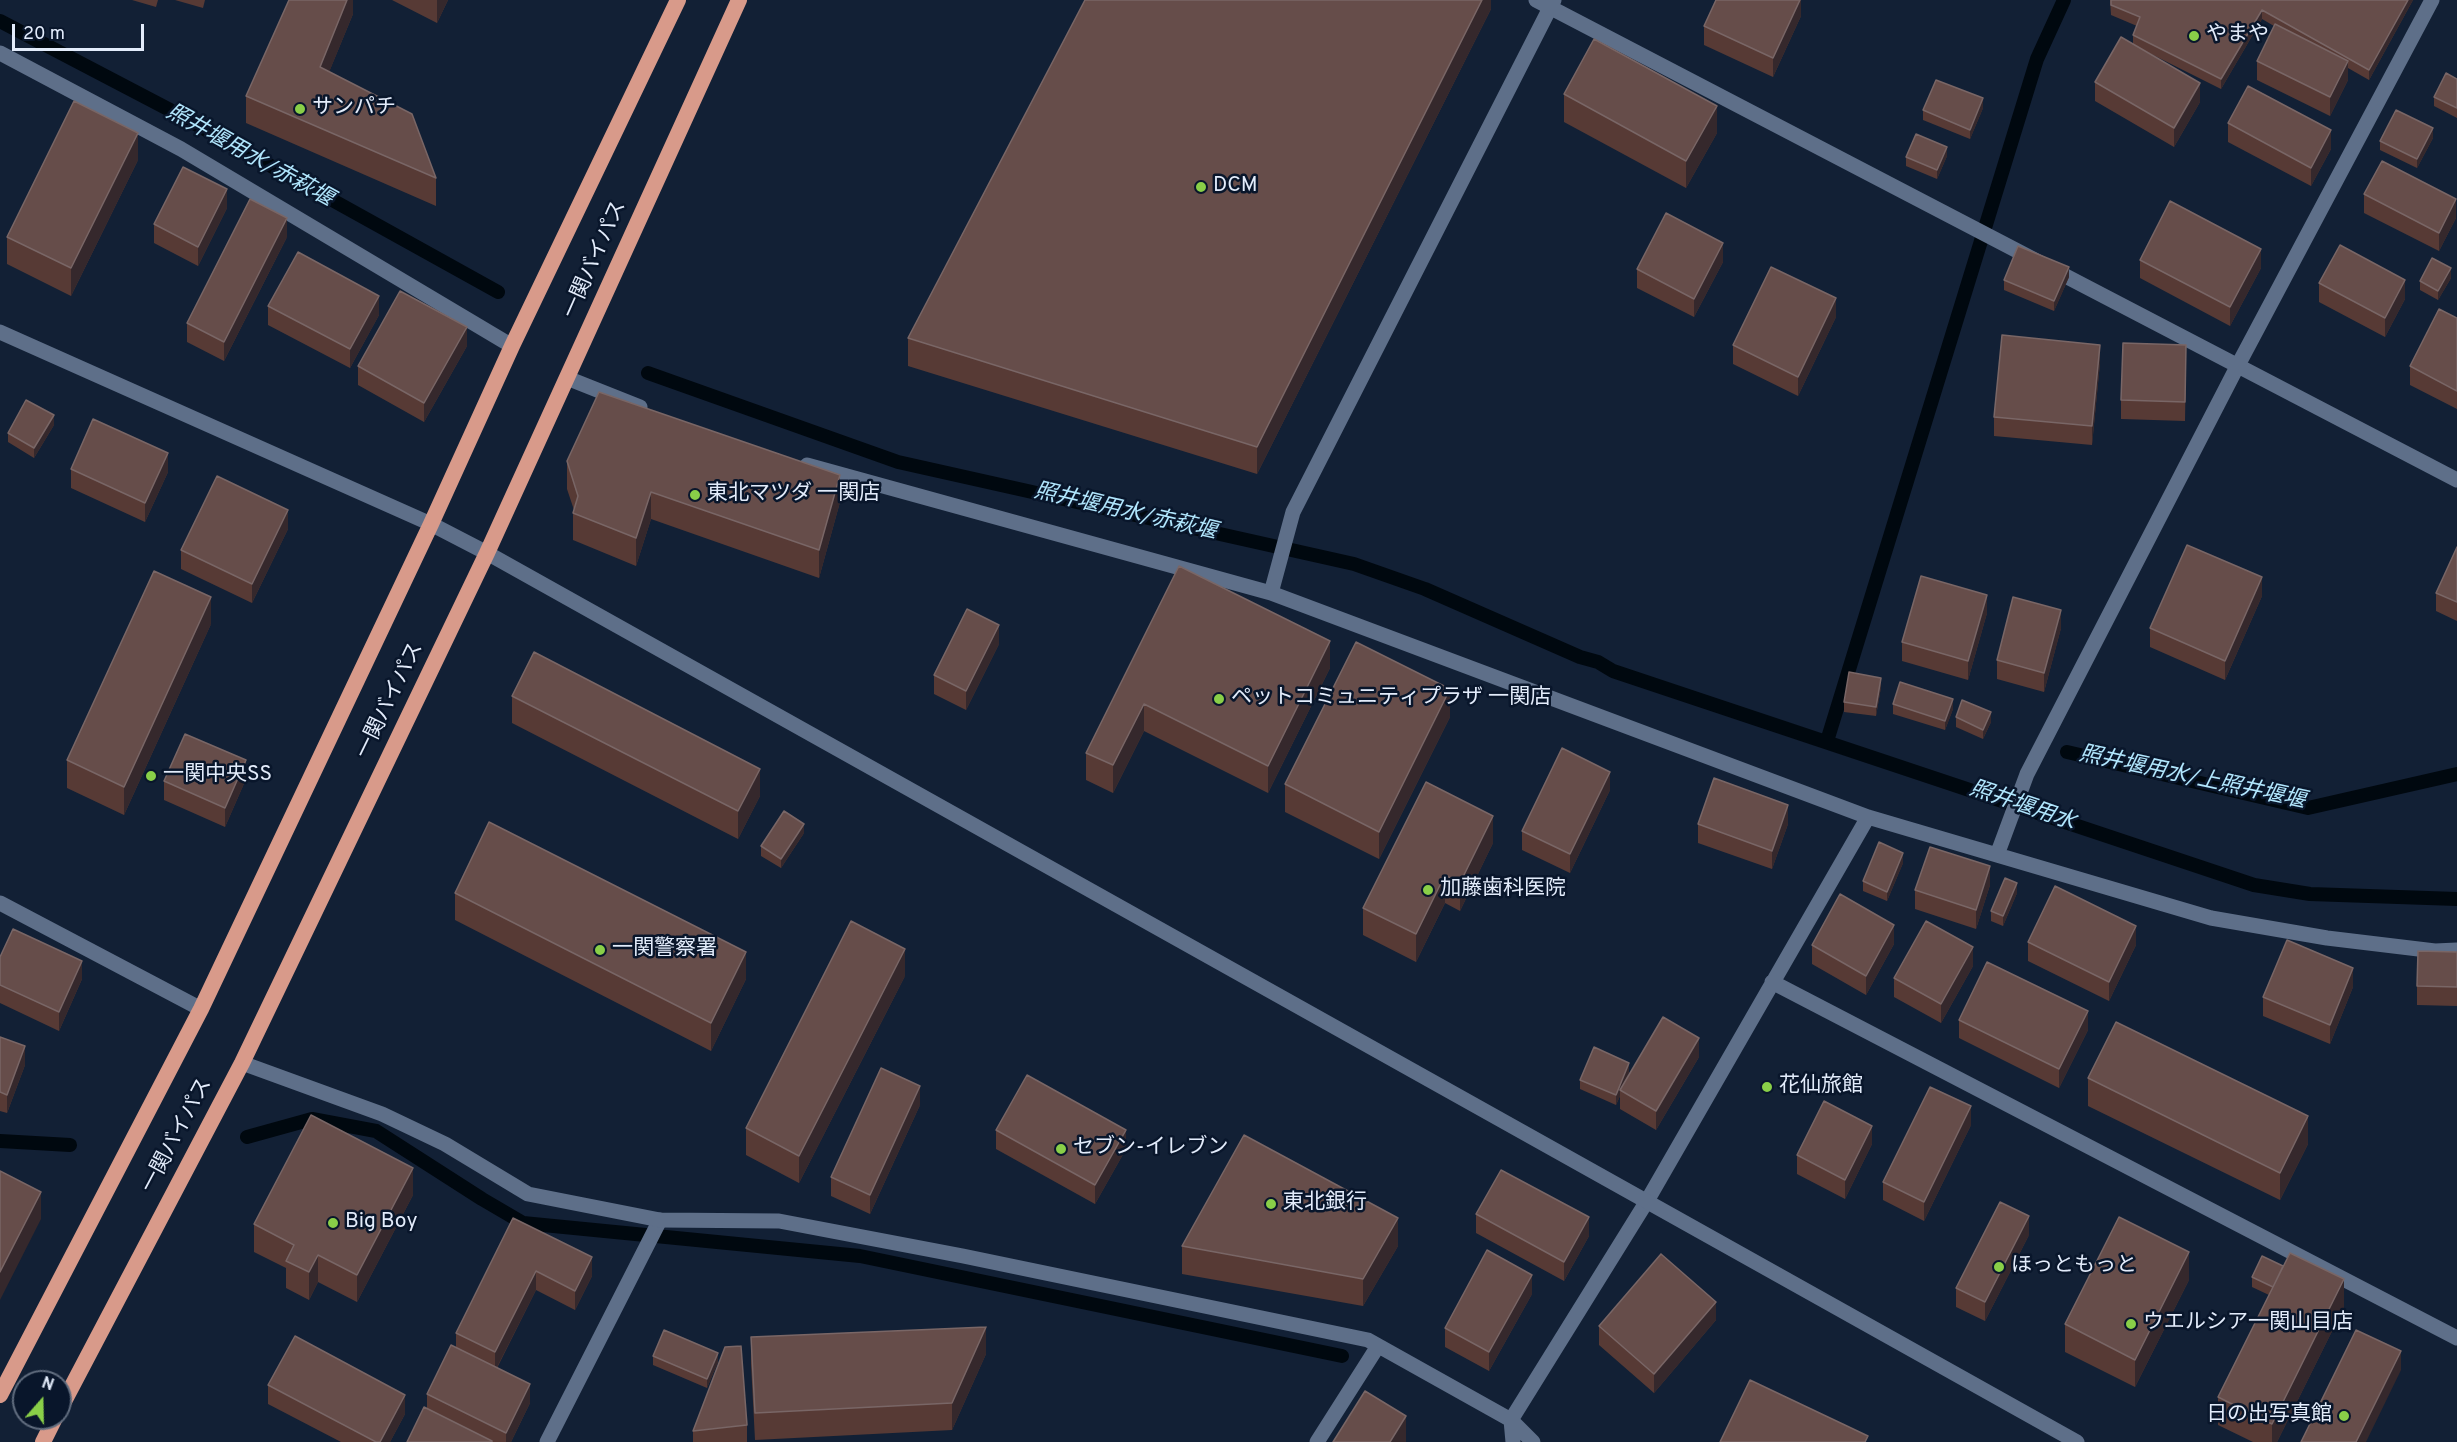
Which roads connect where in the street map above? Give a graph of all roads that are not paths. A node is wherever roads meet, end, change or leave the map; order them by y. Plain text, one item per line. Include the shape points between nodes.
1 (678, 0) edge
2 (739, 0) edge
3 (2432, 0) edge
4 (1547, 2) edge
5 (0, 53) edge
6 (0, 332) edge
7 (512, 346) junction
8 (2237, 367) junction
9 (567, 378) junction
10 (659, 415) edge
11 (793, 461) edge
12 (2457, 480) edge
13 (431, 524) junction
14 (487, 553) junction
15 (1271, 593) junction
16 (1868, 818) junction
17 (1997, 855) junction
18 (0, 903) edge
19 (2457, 950) edge
20 (1772, 982) junction
21 (201, 1009) junction
22 (242, 1063) junction
23 (1647, 1201) junction
24 (660, 1220) junction
25 (2457, 1338) edge
26 (1378, 1346) junction
27 (72, 1386) edge
28 (0, 1395) edge
29 (1511, 1420) junction
30 (547, 1442) edge
31 (1317, 1442) edge
32 (1513, 1442) edge
33 (1533, 1442) edge
34 (2077, 1442) edge

1 - 7 highway, 一関バイパス
2 - 9 highway, 一関バイパス
3 - 8 street
4 - 8 street
4 - 15 street via 1293,512
5 - 7 street via 181,149
6 - 13 street
7 - 13 highway, 一関バイパス
8 - 12 street
8 - 17 street via 2027,774
9 - 10 street
9 - 14 highway, 一関バイパス
11 - 15 street
13 - 14 street
13 - 21 highway, 一関バイパス
14 - 22 highway, 一関バイパス
14 - 23 street
15 - 16 street
16 - 17 street
16 - 20 street
17 - 19 street via 2211,918 2327,938 2435,951
18 - 21 street
20 - 23 street
20 - 25 street
21 - 28 highway, 一関バイパス
22 - 24 street via 382,1114 445,1144 528,1194
22 - 27 highway, 一関バイパス
23 - 29 street
23 - 34 street
24 - 26 street via 778,1221 1368,1340
24 - 30 street
26 - 29 street
26 - 31 street
29 - 32 street
29 - 33 street

